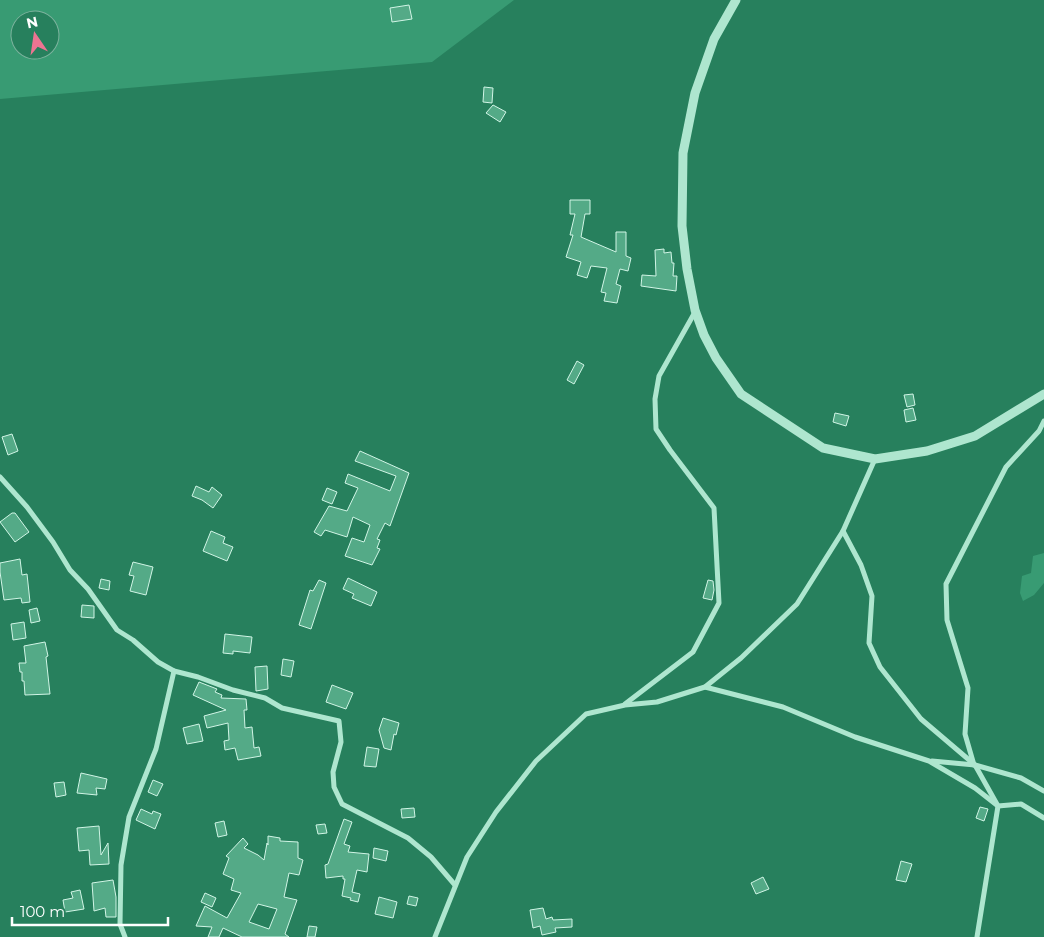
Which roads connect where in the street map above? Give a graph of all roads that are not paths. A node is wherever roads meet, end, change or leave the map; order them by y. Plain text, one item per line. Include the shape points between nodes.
1 (736, 0) edge
2 (695, 310) junction
3 (1044, 394) edge
4 (1044, 421) edge
5 (875, 459) junction
6 (0, 477) edge
7 (843, 531) junction
8 (174, 671) junction
9 (705, 687) junction
10 (625, 705) junction
11 (929, 761) junction
12 (975, 765) junction
13 (1044, 791) edge
14 (998, 806) junction
15 (1044, 818) edge
16 (455, 885) junction
17 (125, 937) edge
18 (435, 937) edge
19 (976, 937) edge

1 - 2 street via 714,39 695,93 683,153 682,226
2 - 5 street via 716,358 741,394 823,448
2 - 10 street via 659,376 655,399 656,429 714,508 719,604 693,652
3 - 5 street via 975,436 927,451
4 - 12 street via 1040,431 1006,467 946,584 948,620 968,688 965,734
5 - 7 street
6 - 8 street via 27,507 117,630
7 - 9 street via 797,604 741,658
7 - 12 street via 861,565 872,596 869,643 880,667 921,719
8 - 16 street via 265,698 282,708 339,721 341,742 333,772 334,787 342,804 408,838 431,857
8 - 17 street via 156,749 129,817 121,865 120,924
9 - 10 street via 658,702
9 - 11 street via 783,706 855,737
10 - 16 street via 586,714 536,761 496,812
11 - 12 street
11 - 14 street via 975,788
12 - 13 street via 1021,778
12 - 14 street
14 - 15 street via 1021,804
14 - 19 street
16 - 18 street

